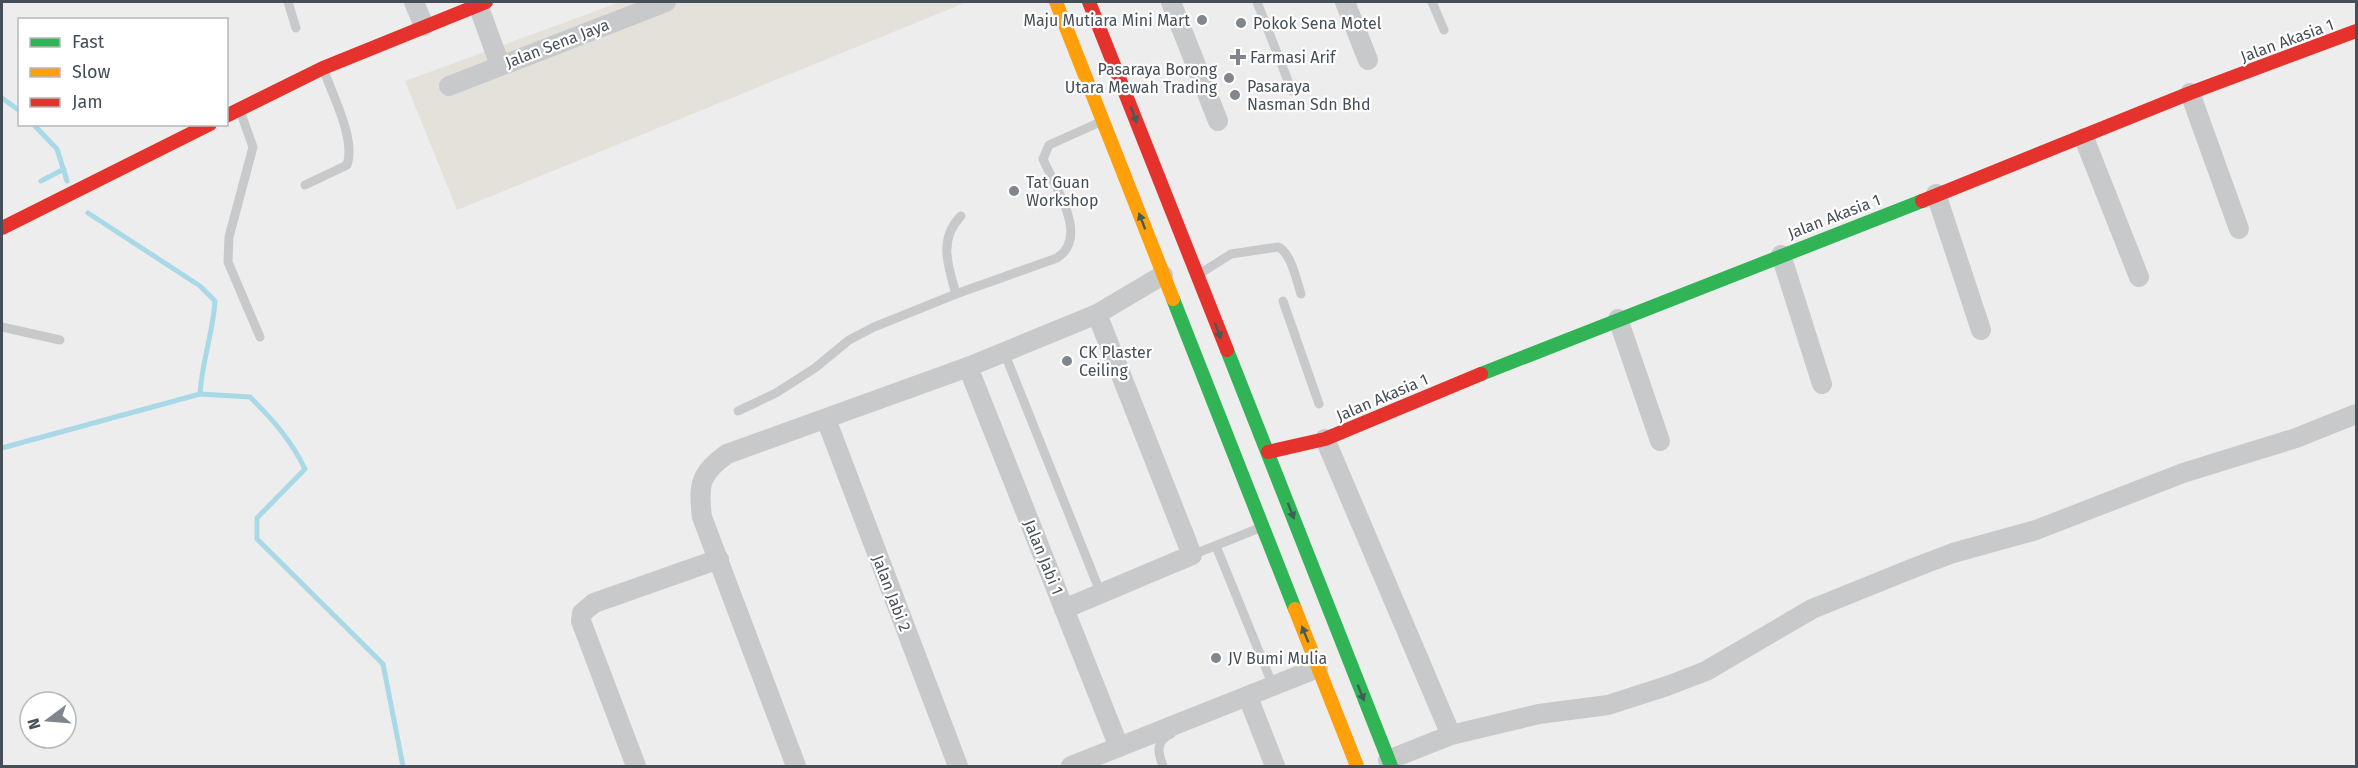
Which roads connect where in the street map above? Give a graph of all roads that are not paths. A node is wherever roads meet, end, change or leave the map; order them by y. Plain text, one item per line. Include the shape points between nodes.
1 (288, 2) edge
2 (414, 2) edge
3 (666, 2) edge
4 (1056, 2) edge
5 (1089, 2) edge
6 (1171, 2) edge
7 (1257, 2) edge
8 (1345, 2) edge
9 (1432, 2) edge
10 (482, 3) edge
11 (424, 26) junction
12 (296, 28) dead end
13 (1444, 30) dead end
14 (2356, 32) edge
15 (1368, 60) dead end
16 (500, 65) junction
17 (323, 68) junction
18 (449, 86) dead end
19 (1292, 91) dead end
20 (2190, 93) junction
21 (240, 109) junction
22 (228, 115) edge
23 (1103, 120) junction
24 (1218, 121) dead end
25 (206, 126) edge
26 (2084, 138) junction
27 (305, 185) dead end
28 (1936, 194) junction
29 (961, 216) dead end
30 (2, 228) edge
31 (2239, 229) dead end
32 (1780, 255) junction
33 (1163, 275) junction
34 (1197, 276) junction
35 (2139, 276) dead end
36 (956, 294) junction
37 (1301, 294) dead end
38 (1283, 301) dead end
39 (1098, 314) junction
40 (1618, 320) junction
41 (2, 327) edge
42 (1981, 330) dead end
43 (260, 337) dead end
44 (60, 340) dead end
45 (1004, 352) junction
46 (968, 367) junction
47 (1822, 384) dead end
48 (1319, 404) dead end
49 (738, 411) dead end
50 (2356, 414) edge
51 (826, 419) junction
52 (1325, 439) junction
53 (1660, 441) dead end
54 (1268, 452) junction
55 (1262, 527) junction
56 (1216, 546) junction
57 (1192, 555) junction
58 (719, 559) junction
59 (1101, 594) junction
60 (1064, 609) junction
61 (1318, 668) junction
62 (1273, 686) junction
63 (1249, 701) junction
64 (1451, 735) junction
65 (1119, 747) junction
66 (1389, 763) edge
67 (636, 766) edge
68 (796, 766) edge
69 (958, 766) edge
70 (1071, 766) edge
71 (1163, 766) edge
72 (1275, 766) edge
73 (1357, 766) edge

1 - 12 lane
2 - 11 street
3 - 16 street, Jalan Sena Jaya
4 - 23 main road
5 -> 34 main road
6 - 24 street
7 - 19 lane
8 - 15 street
9 - 13 lane
10 - 11 main road
10 - 16 street
11 - 17 main road
14 - 20 main road, Jalan Akasia 1
16 - 18 street, Jalan Sena Jaya
17 - 21 main road
17 - 27 lane via 351,155 347,165
20 - 26 main road, Jalan Akasia 1
20 - 31 street
21 - 22 main road
21 - 43 lane via 253,147 229,237 228,262
33 -> 23 main road
23 - 36 lane via 1049,145 1045,151 1043,159 1071,227 1067,252
25 - 30 main road
26 - 28 main road, Jalan Akasia 1
26 - 35 street
28 - 32 main road, Jalan Akasia 1
28 - 42 street
29 - 36 lane via 954,224 946,250
32 - 40 main road, Jalan Akasia 1
32 - 47 street
33 - 39 street
33 - 55 main road
34 - 37 lane via 1231,254 1278,247 1287,256
34 -> 54 main road
36 - 49 lane via 849,340 776,393
38 - 48 lane
39 - 45 street
39 - 57 street
40 - 52 main road, Jalan Akasia 1
40 - 53 street
41 - 44 lane
45 - 46 street
45 - 59 lane
46 - 51 street
46 - 60 street, Jalan Jabi 1
50 - 64 street via 2296,438 2183,473 2036,530 1925,563 1812,609 1706,670 1667,686 1608,705 1539,714
51 - 58 street via 726,454 710,466 699,495 702,517
51 - 69 street, Jalan Jabi 2
52 - 54 main road, Jalan Akasia 1
52 - 64 street
54 -> 66 main road
55 - 56 lane
61 -> 55 main road
56 - 57 lane
56 - 62 lane
57 - 59 street
58 - 67 street via 594,603 582,613
58 - 68 street
59 - 60 street
60 - 65 street, Jalan Jabi 1
61 - 62 street
61 - 73 main road
62 - 63 street
63 - 65 street
63 - 71 lane via 1166,736 1157,752
63 - 72 street
64 - 66 street
65 - 70 street

